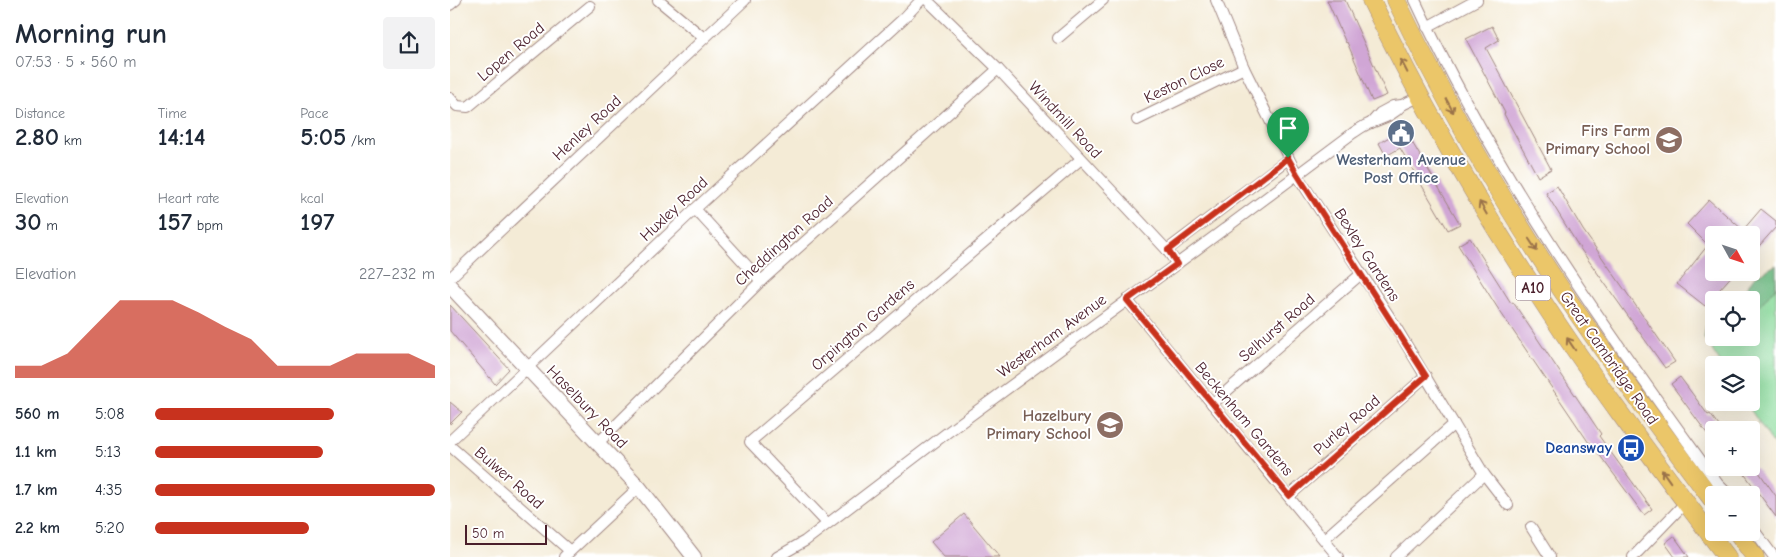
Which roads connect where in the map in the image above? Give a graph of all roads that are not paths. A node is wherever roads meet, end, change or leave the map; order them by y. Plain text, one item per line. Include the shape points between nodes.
1 (456, 0) edge
2 (658, 0) edge
3 (745, 0) edge
4 (921, 0) edge
5 (928, 0) edge
6 (1103, 0) edge
7 (1216, 0) edge
8 (1371, 0) edge
9 (1396, 0) edge
10 (1415, 0) edge
11 (1477, 0) edge
12 (450, 5) edge
13 (590, 6) dead end
14 (1427, 27) junction
15 (704, 38) junction
16 (1058, 38) dead end
17 (1244, 68) junction
18 (998, 69) junction
19 (1420, 97) junction
20 (450, 98) edge
21 (1137, 120) dead end
22 (1288, 158) junction
23 (1081, 159) junction
24 (1297, 174) junction
25 (1226, 205) junction
26 (695, 209) junction
27 (1236, 220) junction
28 (1168, 250) junction
29 (1177, 264) junction
30 (1361, 274) junction
31 (450, 278) edge
32 (761, 281) junction
33 (450, 286) edge
34 (1127, 300) junction
35 (526, 368) junction
36 (1426, 376) junction
37 (1642, 393) junction
38 (1212, 404) junction
39 (1454, 424) junction
40 (450, 442) edge
41 (598, 443) junction
42 (450, 446) edge
43 (1484, 474) junction
44 (1720, 486) edge
45 (639, 487) junction
46 (1705, 488) edge
47 (1289, 496) junction
48 (1685, 502) junction
49 (1508, 505) dead end
50 (827, 523) junction
51 (1531, 527) dead end
52 (1760, 538) edge
53 (1324, 539) junction
54 (1743, 541) edge
55 (567, 554) edge
56 (694, 557) edge
57 (777, 557) edge
58 (1338, 557) edge
59 (1396, 557) edge
60 (1550, 557) edge
61 (1632, 557) edge
62 (1727, 557) edge
63 (1755, 557) edge
64 (1774, 557) edge

1 - 12 street
2 - 15 street
3 - 15 street, Henley Road
4 - 26 street, Huxley Road
5 - 18 street, Windmill Road
6 - 16 street
7 - 17 street, Bexley Gardens
19 -> 8 highway, Great Cambridge Road / A10
9 -> 37 highway, Great Cambridge Road / A10 via 1507,206 1560,288
10 - 14 street
11 - 14 street
13 - 20 street, Lopen Road via 468,107 457,106
14 - 37 street via 1482,132
15 - 31 street, Henley Road
17 - 21 street, Keston Close
17 - 22 street, Bexley Gardens
18 - 23 street, Windmill Road
18 - 32 street, Cheddington Road
19 - 24 street, Westerham Avenue via 1380,113
48 -> 19 highway, Great Cambridge Road / A10 via 1541,300 1489,218
22 - 24 street, Bexley Gardens
22 - 25 street
23 - 28 street, Windmill Road
23 - 50 street, Orpington Gardens via 750,442
24 - 27 street, Westerham Avenue
24 - 30 street, Bexley Gardens
25 - 27 street
25 - 28 street
26 - 32 street
26 - 35 street, Huxley Road
27 - 29 street, Westerham Avenue
28 - 29 street, Windmill Road
29 - 34 street, Westerham Avenue
30 - 36 street, Bexley Gardens
30 - 38 street, Selhurst Road
32 - 41 street, Cheddington Road
33 - 35 street, Haselbury Road
34 - 38 street, Beckenham Gardens
34 - 50 street, Westerham Avenue
35 - 40 street, Huxley Road
35 - 41 street, Haselbury Road
36 - 39 street, Bexley Gardens
36 - 47 street, Purley Road
37 - 44 street
37 - 46 highway, Great Cambridge Road / A10
38 - 47 street, Beckenham Gardens
39 - 43 street, Bexley Gardens
39 - 53 street
41 - 45 street, Haselbury Road
42 - 55 street, Bulwer Road
43 - 49 street, Bexley Gardens
43 - 59 street
45 - 55 street
45 - 56 street, Haselbury Road
47 - 53 street, Beckenham Gardens
48 - 61 street
48 - 62 highway, Great Cambridge Road / A10
50 - 57 street, Westerham Avenue via 805,541
51 - 60 street
52 - 64 street
53 - 58 street, Beckenham Gardens
54 - 63 highway

